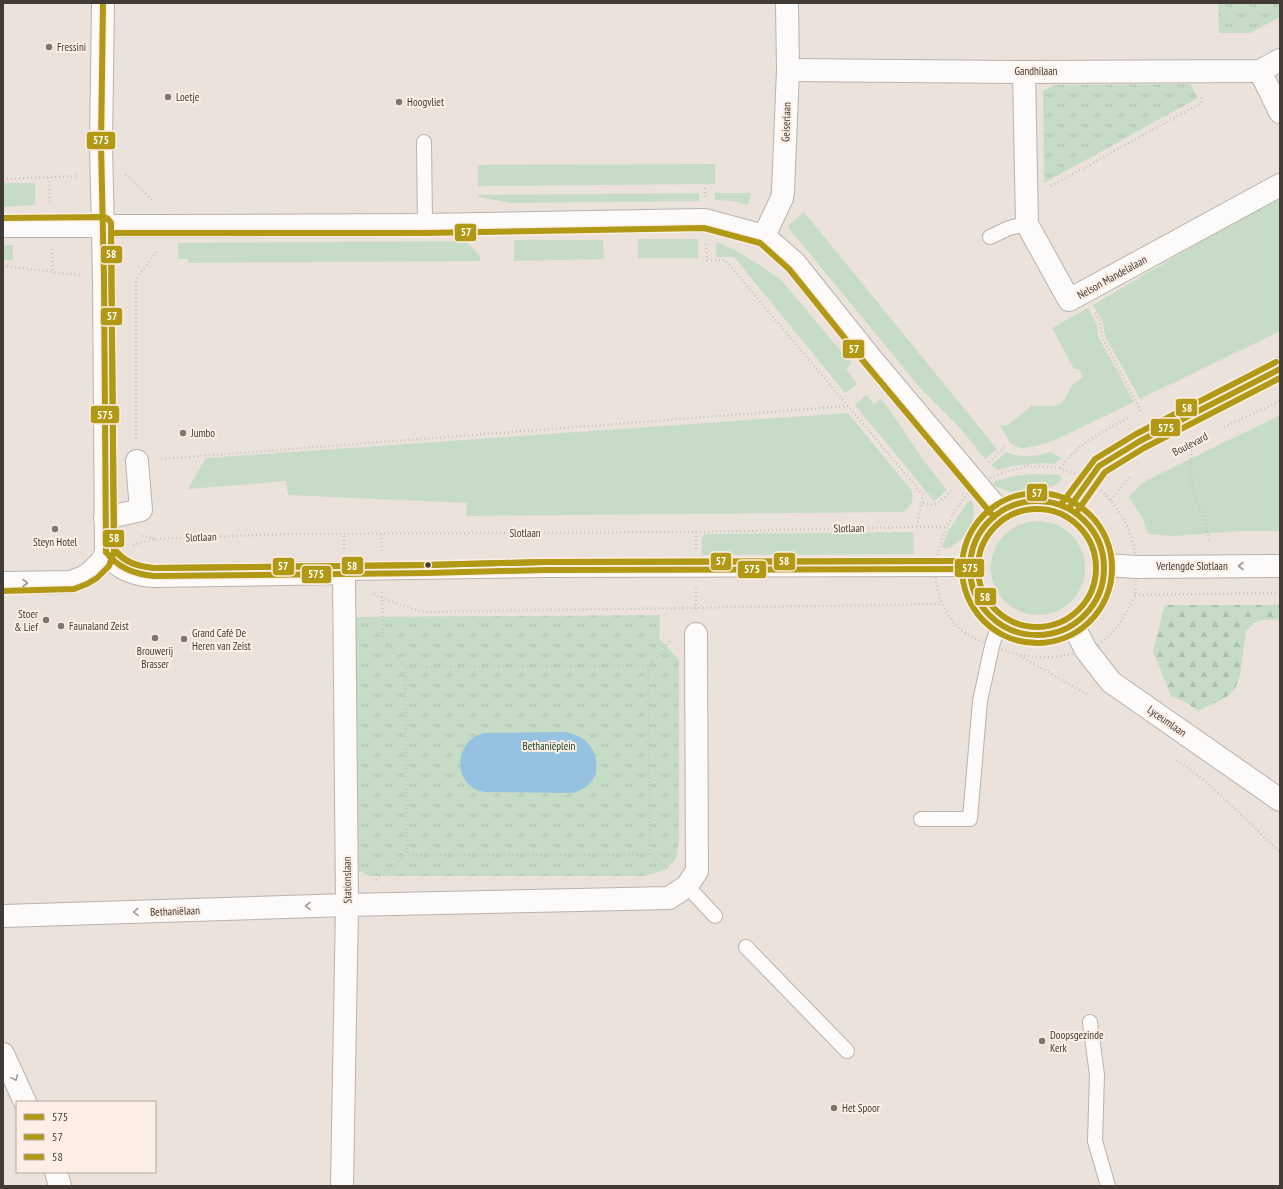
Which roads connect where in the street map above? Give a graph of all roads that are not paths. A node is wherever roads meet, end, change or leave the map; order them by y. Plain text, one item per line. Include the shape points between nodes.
1 (103, 3) edge
2 (787, 3) edge
3 (1280, 60) edge
4 (788, 70) junction
5 (1260, 71) junction
6 (1024, 72) junction
7 (1280, 112) edge
8 (424, 142) dead end
9 (1280, 185) edge
10 (1027, 224) junction
11 (103, 225) junction
12 (425, 225) junction
13 (3, 226) edge
14 (764, 236) junction
15 (990, 237) dead end
16 (1280, 369) edge
17 (136, 455) road end
18 (1069, 508) junction
19 (1000, 512) junction
20 (105, 518) junction
21 (106, 552) junction
22 (1105, 565) junction
23 (1280, 566) edge
24 (970, 570) junction
25 (344, 574) junction
26 (3, 583) edge
27 (999, 623) junction
28 (1073, 625) junction
29 (686, 634) road end
30 (1280, 800) edge
31 (921, 819) dead end
32 (687, 886) junction
33 (347, 905) junction
34 (3, 916) edge
35 (716, 916) dead end
36 (746, 947) dead end
37 (1090, 1022) dead end
38 (847, 1051) dead end
39 (3, 1054) edge
40 (25, 1101) edge
41 (56, 1173) edge
42 (60, 1186) edge
43 (342, 1186) edge
44 (1108, 1186) edge

1 - 11 street
2 - 4 street, Geiserlaan
3 - 5 street, Gandhilaan
4 - 6 street, Gandhilaan
4 - 14 street, Geiserlaan via 782,198
5 - 6 street, Gandhilaan
5 - 7 street
6 - 10 street, Nelson Mandelalaan
8 - 12 lane
9 - 10 street, Nelson Mandelalaan via 1069,300
10 - 15 lane via 1009,228
11 - 12 street
11 - 13 street
11 - 20 street
12 - 14 street via 705,220
14 - 19 street via 795,263
16 - 18 street via 1140,441 1099,466
17 - 20 street via 141,510
18 - 19 street via 1058,503 1034,500 1010,506
18 - 22 street via 1088,522 1095,532 1104,554
19 - 24 street via 983,527 977,537
20 - 21 street
21 - 25 street via 117,565 142,575
26 -> 21 street via 71,582 91,572 102,561
23 -> 22 street, Verlengde Slotlaan
22 - 28 street via 1099,595 1088,612
24 - 25 lane via 544,570
24 - 27 street via 978,600 987,613
25 - 33 street, Stationslaan
27 - 28 street via 1010,630 1036,635 1061,631
27 - 31 lane via 980,700 970,819
28 - 30 street, Lyceumlaan via 1086,650 1111,682
29 - 32 street via 697,871
32 - 33 street via 669,898
32 - 35 lane
33 -> 34 street, Bethaniëlaan
33 - 43 street, Stationslaan
36 - 38 lane
37 - 44 lane via 1097,1076 1095,1141
39 -> 40 street
41 - 42 street

